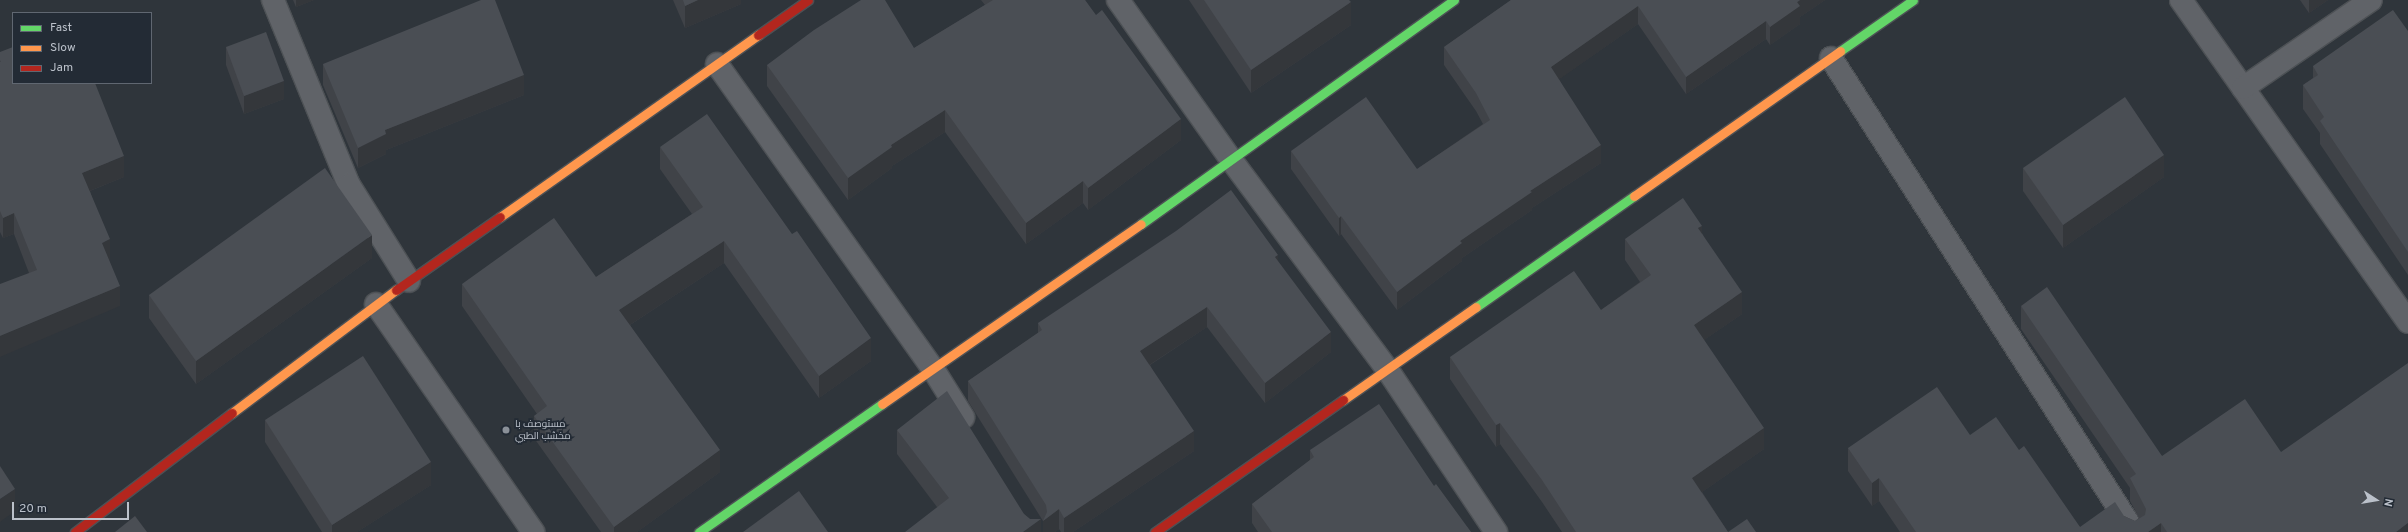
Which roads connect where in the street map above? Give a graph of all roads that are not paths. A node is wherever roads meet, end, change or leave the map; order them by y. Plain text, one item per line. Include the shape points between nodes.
1 (274, 0) edge
2 (808, 0) edge
3 (1118, 0) edge
4 (1454, 0) edge
5 (1913, 0) edge
6 (2181, 0) edge
7 (2371, 0) edge
8 (1831, 58) junction
9 (717, 64) junction
10 (2243, 88) junction
11 (1232, 161) junction
12 (409, 281) junction
13 (376, 304) junction
14 (2408, 322) edge
15 (933, 369) junction
16 (1387, 369) junction
17 (974, 434) edge
18 (75, 532) edge
19 (533, 532) edge
20 (699, 532) edge
21 (1156, 532) edge
22 (1496, 532) edge
23 (2134, 532) edge

1 - 12 street via 349,186
2 - 9 street
3 - 11 street
4 - 11 street
5 - 8 street
6 - 10 street
7 - 10 street
8 - 16 street
8 - 23 street
9 - 12 street
9 - 15 street
10 - 14 street
11 - 15 street
11 - 16 street
12 - 13 street
13 - 18 street
13 - 19 street
15 - 17 street
15 - 20 street
16 - 21 street
16 - 22 street

